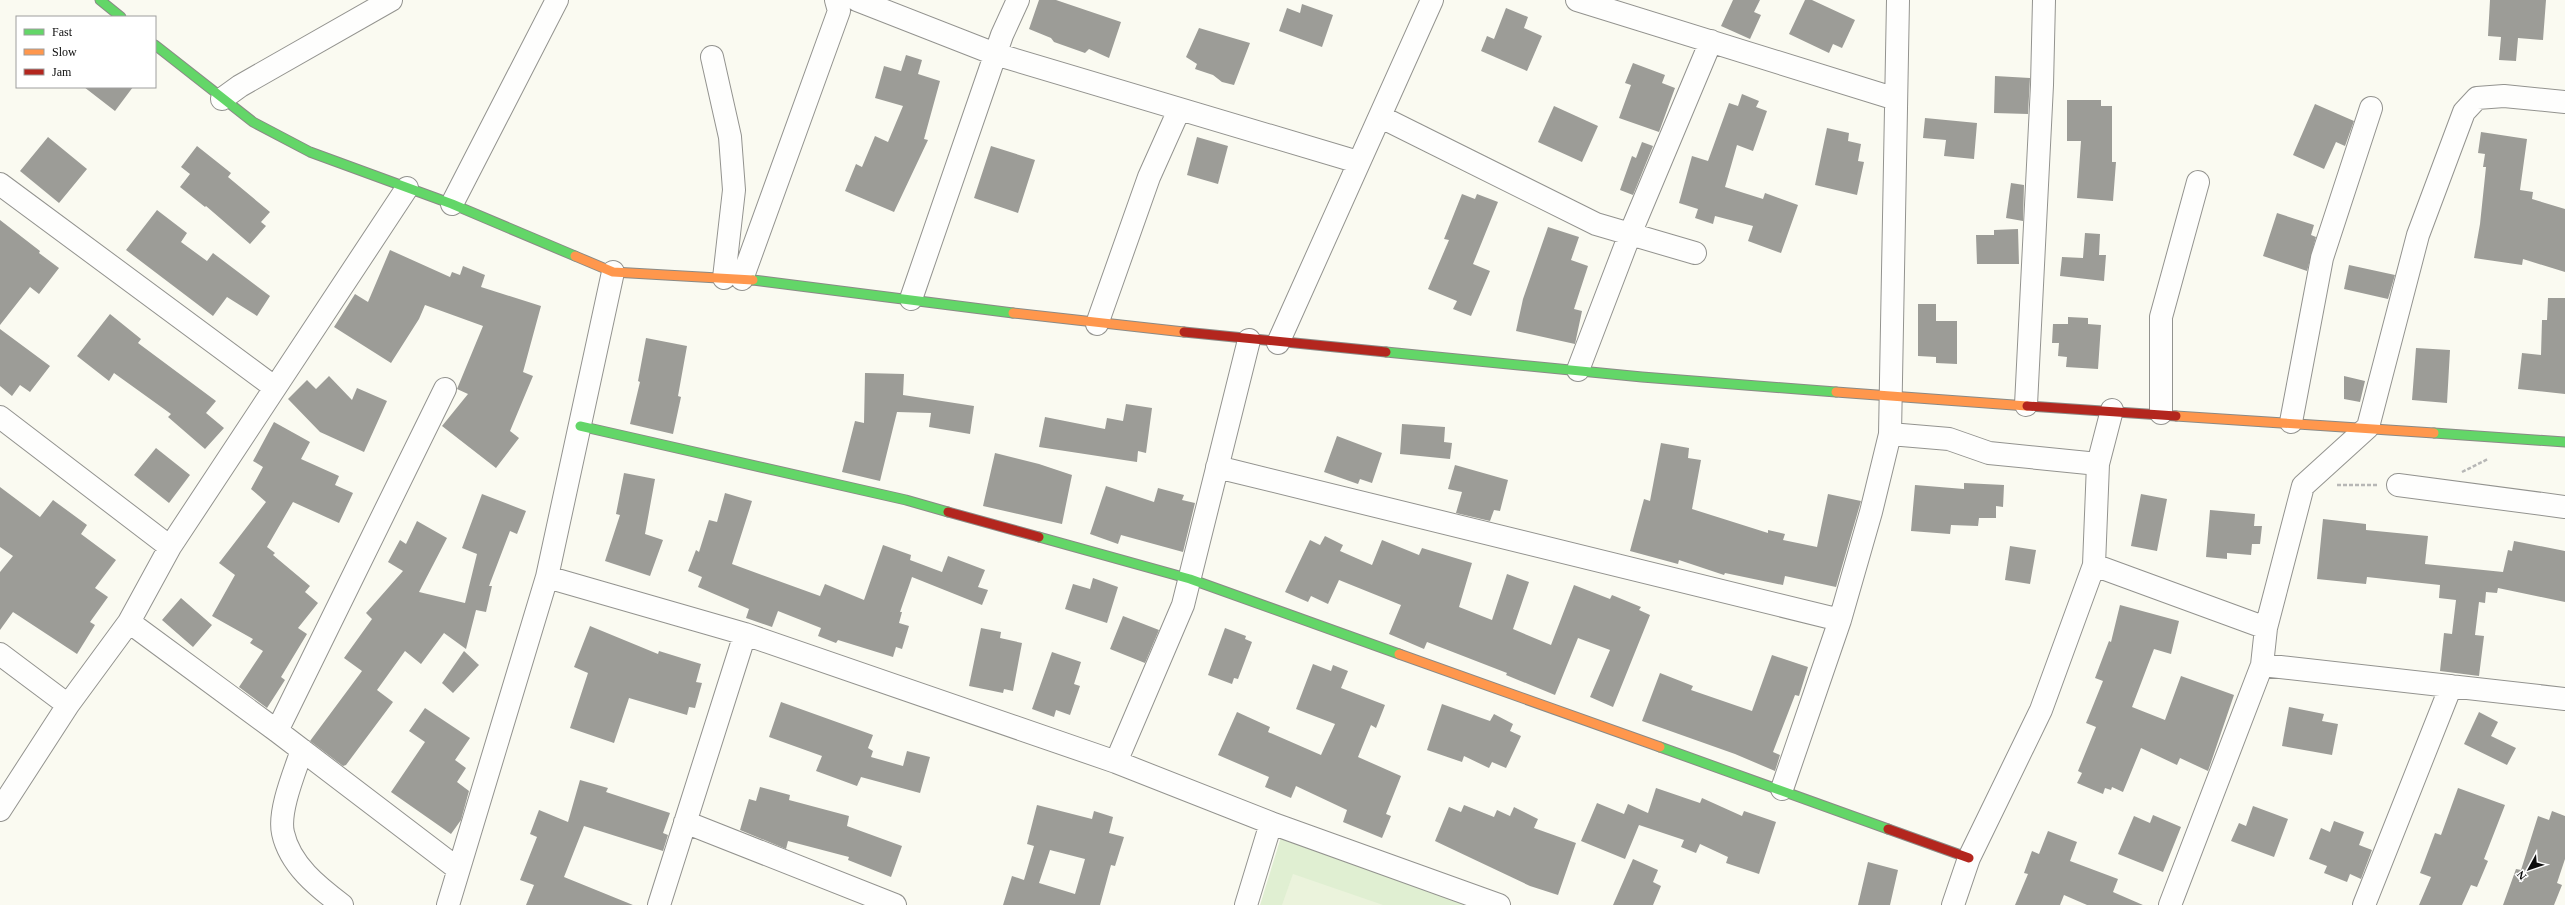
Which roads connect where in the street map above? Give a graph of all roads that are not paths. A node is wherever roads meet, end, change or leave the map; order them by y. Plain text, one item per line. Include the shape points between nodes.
1 (100, 0) edge
2 (391, 0) edge
3 (557, 0) edge
4 (836, 0) edge
5 (857, 0) edge
6 (1018, 0) edge
7 (1432, 0) edge
8 (1577, 0) edge
9 (1898, 0) edge
10 (2044, 0) edge
11 (120, 16) edge
12 (1711, 42) junction
13 (156, 46) edge
14 (995, 54) junction
15 (712, 57) dead end
16 (222, 98) junction
17 (1896, 99) junction
18 (2565, 102) edge
19 (2371, 108) dead end
20 (1179, 110) junction
21 (1380, 117) junction
22 (1358, 162) junction
23 (2198, 182) dead end
24 (0, 184) edge
25 (407, 188) junction
26 (452, 204) junction
27 (1630, 234) junction
28 (1695, 253) dead end
29 (613, 272) junction
30 (733, 279) junction
31 (911, 299) junction
32 (1097, 324) junction
33 (1249, 340) junction
34 (1278, 343) junction
35 (1578, 370) junction
36 (274, 387) junction
37 (445, 389) dead end
38 (1892, 397) junction
39 (2026, 405) junction
40 (2112, 410) junction
41 (2161, 413) junction
42 (0, 417) edge
43 (2291, 422) junction
44 (580, 426) junction
45 (2368, 427) junction
46 (1890, 434) junction
47 (2565, 442) edge
48 (2098, 464) junction
49 (1217, 467) junction
50 (2398, 485) dead end
51 (2565, 507) edge
52 (170, 548) junction
53 (2094, 565) junction
54 (547, 577) junction
55 (1190, 579) junction
56 (1840, 620) junction
57 (129, 622) junction
58 (2266, 628) junction
59 (745, 634) junction
60 (0, 654) edge
61 (2262, 666) junction
62 (2451, 686) junction
63 (2565, 699) edge
64 (68, 705) junction
65 (277, 731) junction
66 (302, 750) junction
67 (1116, 762) junction
68 (1782, 789) junction
69 (0, 810) edge
70 (685, 822) junction
71 (1271, 823) junction
72 (1970, 858) junction
73 (458, 869) junction
74 (342, 905) edge
75 (448, 905) edge
76 (659, 905) edge
77 (895, 905) edge
78 (1246, 905) edge
79 (1499, 905) edge
80 (1952, 905) edge
81 (2170, 905) edge
82 (2364, 905) edge

1 - 11 street
2 - 16 street
3 - 26 street
4 - 30 street via 838,11
5 - 14 street
6 - 14 street
7 - 21 street
8 - 12 street
9 - 17 street
10 - 39 street
12 - 17 street
12 - 27 street
13 - 16 street
14 - 20 street
14 - 31 street
15 - 30 street via 730,138 734,190
16 - 25 street via 253,122 310,152
17 - 38 street
18 - 45 street via 2504,96 2477,98 2464,112 2418,235
19 - 43 street via 2322,258
20 - 22 street
20 - 32 street via 1149,177
21 - 22 street
21 - 27 street via 1596,224
22 - 34 street
23 - 41 street via 2161,317
24 - 36 street
25 - 26 street
25 - 36 street
26 - 29 street
27 - 28 street
27 - 35 street
29 - 30 street
29 - 44 street
30 - 31 street
31 - 32 street
32 - 33 street
33 - 34 street
33 - 49 street
34 - 35 street via 1390,351
35 - 38 street
36 - 52 street
37 - 65 street
38 - 39 street
38 - 46 street
39 - 40 street
40 - 41 street
40 - 48 street
41 - 43 street
42 - 52 street
43 - 45 street
44 - 54 street
44 - 55 street via 906,500
45 - 47 street
45 - 58 street via 2303,486
46 - 48 street via 1949,439 1989,454
46 - 56 street
48 - 53 street
49 - 55 street
49 - 56 street
50 - 51 street
52 - 57 street
53 - 58 street
53 - 72 street via 2041,710
54 - 59 street
54 - 73 street
55 - 67 street via 1183,605
55 - 68 street
56 - 68 street
57 - 64 street
57 - 65 street
58 - 61 street
59 - 67 street
59 - 70 street
60 - 64 street
61 - 62 street
61 - 81 street
62 - 63 street
62 - 82 street
64 - 69 street
65 - 66 street
66 - 73 street
66 - 74 street via 285,800 283,832 293,858 315,885
67 - 71 street
68 - 72 street
70 - 76 street
70 - 77 street
71 - 78 street
71 - 79 street
72 - 80 street
73 - 75 street

